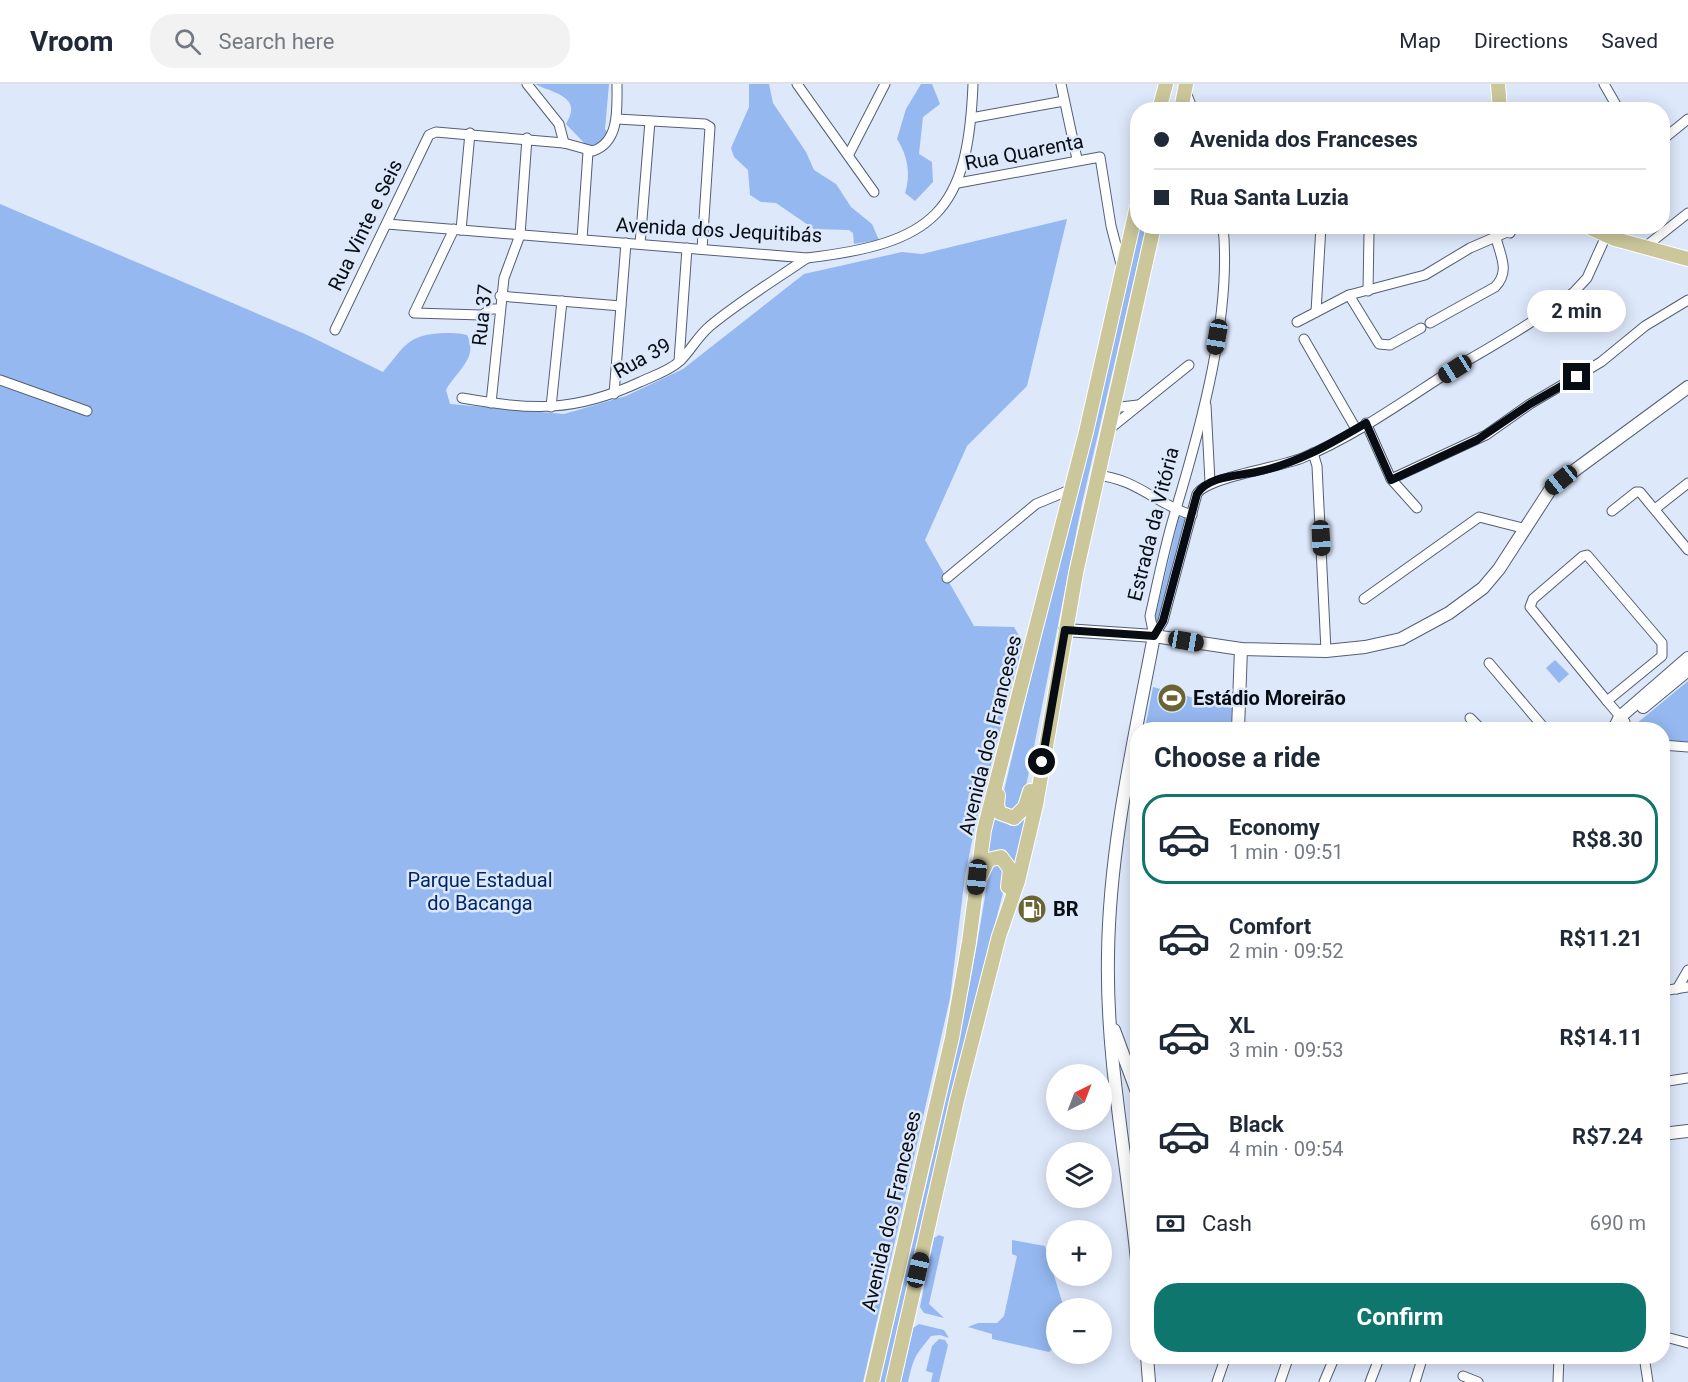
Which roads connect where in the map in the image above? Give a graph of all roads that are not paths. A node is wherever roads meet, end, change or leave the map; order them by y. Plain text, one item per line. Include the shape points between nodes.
1 (527, 84) edge
2 (617, 84) edge
3 (797, 84) edge
4 (885, 84) edge
5 (973, 84) edge
6 (1061, 84) edge
7 (1166, 84) edge
8 (1498, 84) edge
9 (1604, 84) edge
10 (1186, 87) edge
11 (1064, 101) junction
12 (1161, 102) edge
13 (1183, 102) edge
14 (1191, 102) edge
15 (1499, 102) edge
16 (1614, 102) edge
17 (971, 118) junction
18 (617, 119) junction
19 (1688, 119) edge
20 (650, 121) junction
21 (470, 133) junction
22 (1670, 134) edge
23 (527, 138) junction
24 (564, 143) junction
25 (588, 152) junction
26 (849, 154) junction
27 (1077, 159) junction
28 (958, 183) junction
29 (874, 192) dead end
30 (1688, 213) edge
31 (387, 224) junction
32 (1111, 226) junction
33 (1670, 227) edge
34 (457, 229) junction
35 (1130, 234) edge
36 (1131, 234) edge
37 (1152, 234) edge
38 (1223, 234) edge
39 (1321, 234) edge
40 (1369, 234) edge
41 (1506, 234) edge
42 (1602, 234) edge
43 (1661, 234) edge
44 (520, 235) junction
45 (1606, 236) junction
46 (1496, 238) junction
47 (582, 239) junction
48 (626, 243) junction
49 (640, 244) junction
50 (1645, 247) junction
51 (687, 248) junction
52 (702, 249) junction
53 (807, 258) junction
54 (1688, 259) edge
55 (1122, 270) junction
56 (1368, 291) junction
57 (1349, 295) junction
58 (500, 296) junction
59 (1688, 300) edge
60 (562, 301) junction
61 (621, 306) junction
62 (499, 309) junction
63 (1316, 312) junction
64 (1298, 322) dead end
65 (1430, 323) dead end
66 (1421, 328) dead end
67 (335, 330) dead end
68 (1304, 339) dead end
69 (679, 361) junction
70 (1189, 364) dead end
71 (0, 380) edge
72 (1688, 387) edge
73 (1205, 393) junction
74 (614, 394) junction
75 (462, 398) dead end
76 (491, 403) junction
77 (1141, 404) junction
78 (551, 407) junction
79 (1112, 408) junction
80 (87, 411) dead end
81 (1366, 423) junction
82 (1356, 429) junction
83 (1106, 432) junction
84 (1313, 453) junction
85 (1096, 475) junction
86 (1391, 480) junction
87 (1210, 482) junction
88 (1688, 483) edge
89 (1072, 489) junction
90 (1417, 508) dead end
91 (1655, 509) junction
92 (1176, 510) junction
93 (1612, 511) dead end
94 (1192, 515) junction
95 (1526, 529) junction
96 (1688, 550) edge
97 (947, 578) dead end
98 (1364, 599) dead end
99 (1065, 630) junction
100 (1154, 636) junction
101 (1241, 649) junction
102 (1326, 651) junction
103 (1688, 658) edge
104 (1489, 663) dead end
105 (1688, 670) edge
106 (1608, 701) junction
107 (1018, 704) junction
108 (1470, 718) dead end
109 (1049, 719) junction
110 (1140, 722) edge
111 (1238, 722) edge
112 (1474, 722) edge
113 (1539, 722) edge
114 (1618, 722) edge
115 (1621, 722) edge
116 (1622, 722) edge
117 (1670, 746) edge
118 (1688, 747) edge
119 (1130, 785) edge
120 (999, 936) junction
121 (969, 942) junction
122 (1688, 970) edge
123 (1688, 987) edge
124 (1677, 989) junction
125 (1670, 990) edge
126 (1110, 1020) junction
127 (1130, 1073) edge
128 (1688, 1078) edge
129 (1670, 1081) edge
130 (1688, 1131) edge
131 (1670, 1133) edge
132 (1130, 1208) edge
133 (1670, 1338) edge
134 (1688, 1343) edge
135 (1148, 1364) edge
136 (1223, 1364) edge
137 (1286, 1364) edge
138 (1332, 1364) edge
139 (1377, 1364) edge
140 (1421, 1364) edge
141 (1559, 1364) edge
142 (1645, 1364) edge
143 (1463, 1376) dead end
144 (872, 1382) edge
145 (893, 1382) edge
146 (1149, 1382) edge
147 (1216, 1382) edge
148 (1280, 1382) edge
149 (1324, 1382) edge
150 (1370, 1382) edge
151 (1415, 1382) edge
152 (1478, 1382) edge
153 (1558, 1382) edge
154 (1648, 1382) edge

1 - 24 street via 559,124
2 - 18 street
3 - 26 street
4 - 26 street
5 - 17 street, Avenida dos Jequitibás
6 - 11 street
7 - 12 main road
8 - 15 main road
9 - 16 street
10 - 13 main road
10 - 14 street
11 - 17 street
11 - 27 street
17 - 28 street, Avenida dos Jequitibás
18 - 20 street
18 - 25 street via 604,146
19 - 22 street
20 - 49 street
20 - 52 street via 705,124 711,130
21 - 23 street
21 - 31 street, Rua Vinte e Seis via 429,135
21 - 34 street
23 - 24 street
23 - 44 street, Rua 37
24 - 25 street
25 - 47 street
26 - 29 street
27 - 28 street, Rua Quarenta
27 - 32 street, Rua Quarenta via 1102,159
28 - 53 street, Avenida dos Jequitibás via 933,217 897,239 867,250
30 - 33 street
31 - 34 street, Avenida dos Jequitibás
31 - 67 street, Rua Vinte e Seis
32 - 35 street via 1117,235
32 - 55 street, Rua Quarenta
34 - 44 street, Avenida dos Jequitibás
34 - 62 street via 414,314 482,315
36 - 55 main road, Avenida dos Franceses
37 - 79 main road, Avenida dos Franceses
38 - 73 street, Estrada da Vitória via 1220,315
39 - 63 street
40 - 56 street
41 - 46 street
42 - 45 main road
43 - 50 street
44 - 47 street, Avenida dos Jequitibás
44 - 58 street, Rua 37 via 506,268
45 - 50 main road
45 - 81 street via 1587,278 1563,301
46 - 56 street via 1425,275
46 - 65 street via 1505,272 1501,281
47 - 48 street, Avenida dos Jequitibás
48 - 49 street, Avenida dos Jequitibás
48 - 61 street
49 - 51 street, Avenida dos Jequitibás
50 - 54 main road
51 - 52 street, Avenida dos Jequitibás
51 - 69 street
52 - 53 street, Avenida dos Jequitibás
53 - 69 street, Rua 39 via 712,325
55 - 89 main road, Avenida dos Franceses
56 - 57 street
57 - 63 street
57 - 66 street via 1379,344 1390,345
58 - 60 street
58 - 62 street, Rua 37
59 - 86 street via 1646,326 1601,362 1486,435
60 - 61 street
60 - 78 street
61 - 74 street
62 - 76 street, Rua 37
63 - 64 street
68 - 82 street
69 - 74 street, Rua 39
70 - 77 street
71 - 80 street
72 - 95 street via 1552,487
73 - 87 street
73 - 92 street, Estrada da Vitória
74 - 78 street, Rua 39 via 574,406
75 - 76 street, Rua 39
76 - 78 street, Rua 39
77 - 79 street
77 - 83 street
79 - 83 main road, Avenida dos Franceses
81 - 82 street
81 - 86 street
82 - 84 street
83 - 85 main road, Avenida dos Franceses
84 - 87 street via 1280,466
84 - 102 street via 1317,466
85 - 92 street via 1135,484
85 - 99 main road, Avenida dos Franceses
86 - 90 street
87 - 94 street via 1197,494
88 - 91 street
89 - 97 street via 1036,504
89 - 107 main road, Avenida dos Franceses
91 - 93 street via 1638,491
91 - 96 street
92 - 94 street
92 - 100 street, Estrada da Vitória via 1150,616
94 - 100 street via 1163,621
95 - 98 street via 1479,517
95 - 102 street via 1491,579 1449,613 1401,639
99 - 100 street
99 - 109 main road, Avenida dos Franceses
100 - 101 street
100 - 110 street, Estrada da Vitória
101 - 102 street
101 - 111 street
103 - 115 street
104 - 113 street
105 - 116 street
106 - 106 street via 1662,657 1664,649 1590,556 1585,555 1533,599 1530,607
106 - 114 street
107 - 109 main road via 997,802 1000,813 1007,817 1017,816 1025,807
107 - 121 main road, Avenida dos Franceses via 984,830
108 - 112 street
109 - 120 main road, Avenida dos Franceses via 1036,805 1018,881
117 - 118 street
119 - 126 street, Estrada da Vitória via 1111,906
120 - 121 main road via 1011,870 998,856 988,860 982,869
120 - 145 main road, Avenida dos Franceses
121 - 144 main road, Avenida dos Franceses via 952,1038
122 - 124 street
123 - 124 street
124 - 125 street
126 - 127 street
126 - 132 street, Estrada da Vitória
128 - 129 street
130 - 131 street
133 - 134 street
135 - 146 street
136 - 147 street
137 - 148 street
138 - 149 street
139 - 150 street
140 - 151 street
141 - 153 street
142 - 154 street
143 - 152 street

